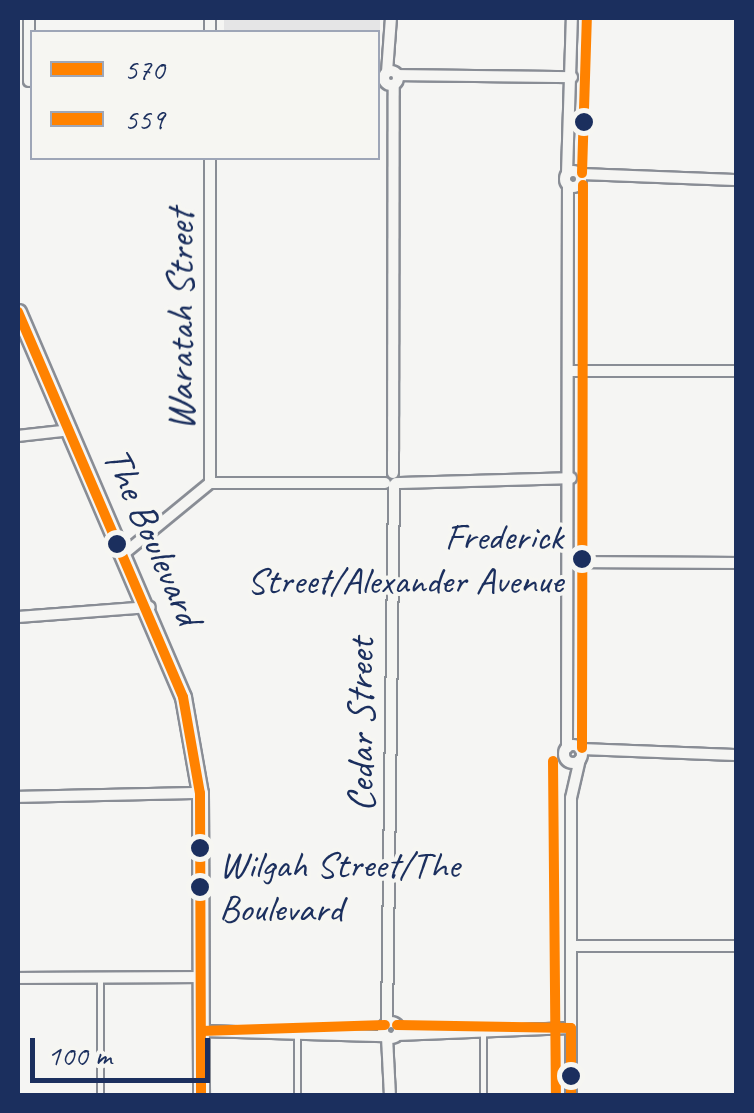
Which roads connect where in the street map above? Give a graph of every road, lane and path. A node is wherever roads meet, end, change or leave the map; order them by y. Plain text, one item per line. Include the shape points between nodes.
1 (29, 18) edge
2 (391, 18) edge
3 (572, 18) edge
4 (30, 50) edge
5 (572, 76) junction
6 (388, 78) edge
7 (210, 160) edge
8 (576, 179) junction
9 (736, 180) edge
10 (18, 312) edge
11 (572, 371) junction
12 (736, 372) edge
13 (71, 430) junction
14 (18, 436) edge
15 (572, 478) junction
16 (390, 479) junction
17 (210, 483) junction
18 (126, 552) junction
19 (572, 562) junction
20 (736, 563) edge
21 (151, 606) junction
22 (18, 616) edge
23 (576, 754) junction
24 (736, 755) edge
25 (200, 793) junction
26 (18, 798) edge
27 (571, 946) junction
28 (736, 946) edge
29 (201, 977) junction
30 (18, 978) edge
31 (100, 978) junction
32 (483, 1028) junction
33 (571, 1028) junction
34 (391, 1030) junction
35 (297, 1031) junction
36 (201, 1032) junction
37 (100, 1096) edge
38 (201, 1096) edge
39 (297, 1096) edge
40 (390, 1096) edge
41 (483, 1096) edge
42 (571, 1096) edge

1 - 4 street
2 - 6 street, Cedar Street
3 - 5 street
5 - 6 street
5 - 8 street
6 - 16 street, Cedar Street
7 - 17 street, Waratah Street
8 - 9 street
8 - 11 street
10 - 13 street, The Boulevard
11 - 12 street
11 - 15 street
13 - 14 street
13 - 18 street, The Boulevard
15 - 16 street
15 - 19 street
16 - 17 street
16 - 34 street, Cedar Street
17 - 18 street
18 - 21 street, The Boulevard
19 - 20 street
19 - 23 street
21 - 22 street via 122,616
21 - 25 street, The Boulevard via 184,696
23 - 24 street
23 - 27 street
25 - 26 street
25 - 29 street, The Boulevard
27 - 28 street
27 - 33 street
29 - 31 street
29 - 36 street, The Boulevard
30 - 31 street
31 - 37 lane
32 - 33 street
32 - 34 street
32 - 41 lane
33 - 42 street
34 - 35 street
34 - 40 street, Cedar Street
35 - 36 street
35 - 39 lane
36 - 38 street, The Boulevard

